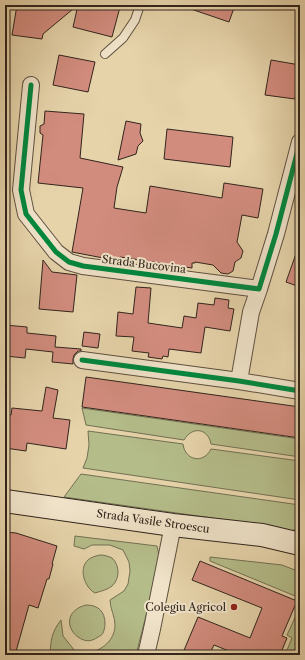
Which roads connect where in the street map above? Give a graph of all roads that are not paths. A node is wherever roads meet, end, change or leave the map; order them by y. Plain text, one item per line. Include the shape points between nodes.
1 (140, 5) edge
2 (105, 54) dead end
3 (31, 85) dead end
4 (300, 142) edge
5 (259, 289) junction
6 (82, 360) dead end
7 (239, 381) junction
8 (300, 391) edge
9 (5, 501) edge
10 (172, 525) junction
11 (300, 542) edge
12 (146, 655) edge

1 - 2 lane via 135,20 123,38
3 - 5 street, Strada Bucovina via 21,190 26,214 56,252 68,262 83,266
4 - 5 street
5 - 7 street via 251,312
6 - 7 street
7 - 8 street
9 - 10 main road, Strada Vasile Stroescu
10 - 11 main road, Strada Vasile Stroescu
10 - 12 street

